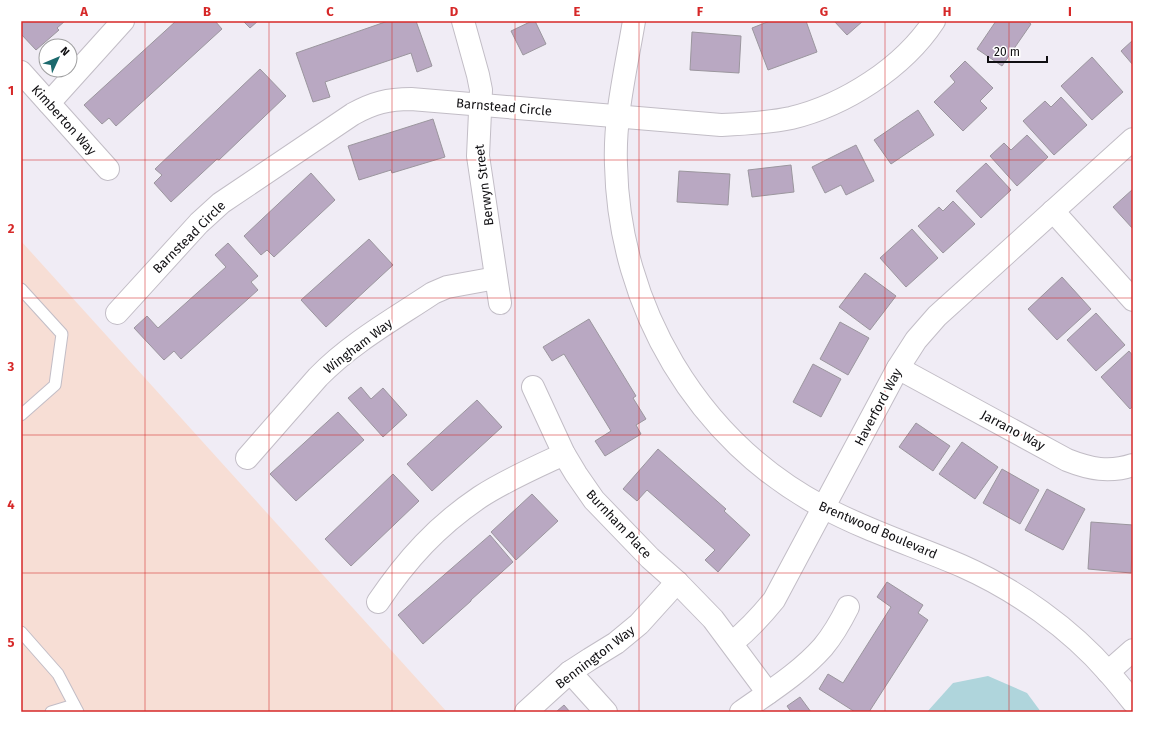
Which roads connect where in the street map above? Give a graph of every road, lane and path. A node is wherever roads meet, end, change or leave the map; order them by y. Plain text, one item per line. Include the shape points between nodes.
1 (123, 21) edge
2 (463, 21) edge
3 (634, 21) edge
4 (934, 21) edge
5 (21, 72) edge
6 (49, 103) junction
7 (481, 105) junction
8 (618, 117) junction
9 (1133, 139) edge
10 (108, 169) dead end
11 (1053, 211) junction
12 (496, 278) junction
13 (21, 289) edge
14 (1133, 300) edge
15 (500, 303) dead end
16 (116, 313) dead end
17 (898, 368) junction
18 (532, 387) dead end
19 (21, 416) edge
20 (564, 454) junction
21 (247, 458) dead end
22 (1133, 465) edge
23 (824, 508) junction
24 (676, 582) junction
25 (378, 602) dead end
26 (848, 607) dead end
27 (21, 632) edge
28 (732, 643) junction
29 (1133, 650) edge
30 (570, 672) junction
31 (1108, 672) junction
32 (768, 692) junction
33 (1133, 702) edge
34 (76, 708) edge
35 (51, 712) edge
36 (526, 712) edge
37 (606, 712) edge
38 (741, 712) edge

1 - 6 street
2 - 7 street, Berwyn Street via 478,74
3 - 8 street, Brentwood Boulevard
4 - 8 street, Barnstead Circle via 908,53 882,75 837,101 806,114 755,124 721,125
5 - 6 street, Kimberton Way
6 - 10 street, Kimberton Way
7 - 8 street, Barnstead Circle
7 - 12 street, Berwyn Street via 478,156
7 - 16 street, Barnstead Circle via 395,99 380,102 353,114 221,203
8 - 23 street, Brentwood Boulevard via 616,164 620,219 628,260 643,306 664,349 689,390 742,450 766,471
9 - 11 street, Haverford Way
11 - 14 street
11 - 17 street, Haverford Way via 937,316 916,340
12 - 15 street, Berwyn Street
12 - 21 street, Wingham Way via 447,287 433,293 352,347 318,377
13 - 19 lane via 62,334 54,385
17 - 22 street, Jarrano Way via 1074,463 1110,470
17 - 23 street, Haverford Way
18 - 20 street, Burnham Place
20 - 24 street, Burnham Place via 594,500
20 - 25 street via 506,482 456,514 423,544 394,578
23 - 28 street, Haverford Way via 774,600 756,622
23 - 31 street, Brentwood Boulevard via 852,522 963,566 1008,590 1050,618
24 - 28 street, Burnham Place via 713,619
24 - 30 street, Bennington Way via 639,624 616,643
26 - 32 street via 824,646 804,666
27 - 34 lane via 58,674
28 - 32 street
29 - 31 street
30 - 36 street, Bennington Way
30 - 37 street
31 - 33 street, Brentwood Boulevard
32 - 38 street
34 - 35 lane

